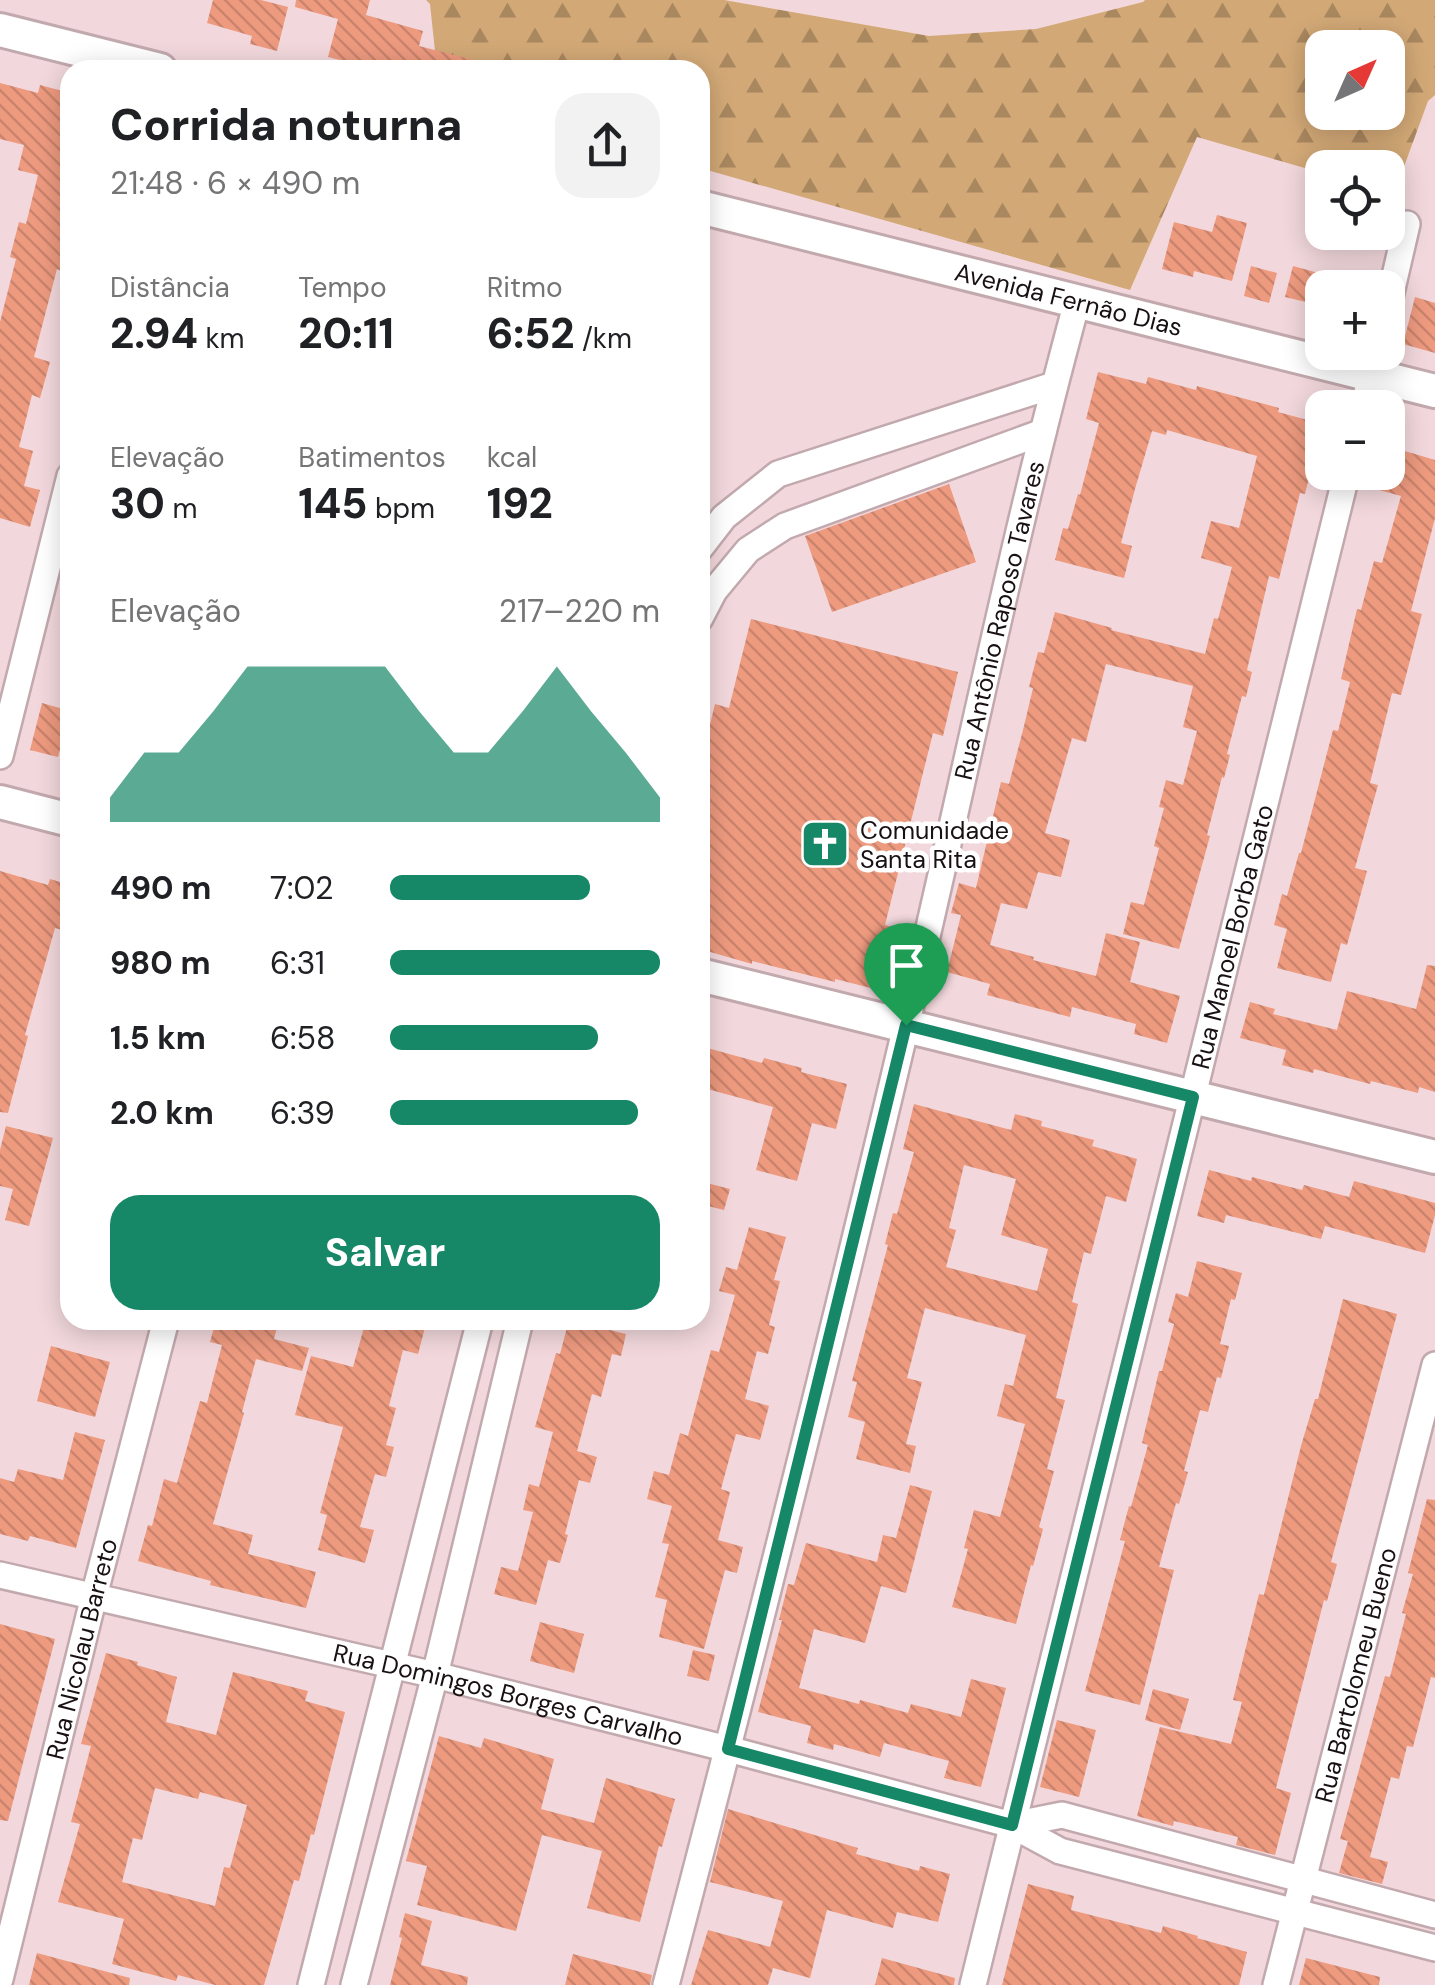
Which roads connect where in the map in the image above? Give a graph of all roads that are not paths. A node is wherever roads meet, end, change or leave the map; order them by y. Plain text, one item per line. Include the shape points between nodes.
1 (0, 30) edge
2 (120, 60) edge
3 (710, 210) edge
4 (1407, 224) dead end
5 (1396, 270) edge
6 (1077, 302) junction
7 (1370, 379) edge
8 (1054, 384) junction
9 (1435, 391) edge
10 (1043, 432) junction
11 (1343, 490) edge
12 (60, 516) edge
13 (710, 536) edge
14 (710, 598) edge
15 (0, 756) edge
16 (0, 802) edge
17 (60, 817) edge
18 (710, 977) edge
19 (906, 1025) junction
20 (1193, 1097) junction
21 (1435, 1157) edge
22 (163, 1330) edge
23 (477, 1330) edge
24 (518, 1330) edge
25 (1435, 1366) edge
26 (0, 1575) edge
27 (94, 1596) junction
28 (393, 1665) junction
29 (435, 1675) junction
30 (728, 1749) junction
31 (1012, 1825) junction
32 (1303, 1878) junction
33 (1294, 1912) junction
34 (1435, 1915) edge
35 (1435, 1948) edge
36 (0, 1979) edge
37 (311, 1985) edge
38 (354, 1985) edge
39 (666, 1985) edge
40 (973, 1985) edge
41 (1276, 1985) edge

1 - 2 street
3 - 6 street, Avenida Fernão Dias
4 - 5 street
6 - 7 street, Avenida Fernão Dias
6 - 8 street, Rua Antônio Raposo Tavares
7 - 9 street, Avenida Fernão Dias
8 - 10 street, Rua Antônio Raposo Tavares
8 - 13 street via 778,474
10 - 14 street via 786,526 748,550
10 - 19 street, Rua Antônio Raposo Tavares
11 - 20 street, Rua Manoel Borba Gato
12 - 15 street
16 - 17 street
18 - 19 street
19 - 20 street
19 - 30 street, Rua Antônio Raposo Tavares
20 - 21 street
20 - 31 street, Rua Manoel Borba Gato
22 - 27 street, Rua Nicolau Barreto
23 - 28 street
24 - 29 street
25 - 32 street, Rua Bartolomeu Bueno
26 - 27 street, Rua Domingos Borges Carvalho
27 - 28 street, Rua Domingos Borges Carvalho
27 - 36 street, Rua Nicolau Barreto
28 - 29 street, Rua Domingos Borges Carvalho
28 - 37 street
29 - 30 street, Rua Domingos Borges Carvalho
29 - 38 street
30 - 31 street, Rua Domingos Borges Carvalho
30 - 39 street, Rua Antônio Raposo Tavares
31 - 32 street, Rua Domingos Borges Carvalho via 1062,1815
31 - 33 street, Rua Domingos Borges Carvalho via 1060,1851
31 - 40 street, Rua Manoel Borba Gato
32 - 33 street, Rua Bartolomeu Bueno
32 - 34 street, Rua Domingos Borges Carvalho
33 - 35 street, Rua Domingos Borges Carvalho
33 - 41 street, Rua Bartolomeu Bueno

